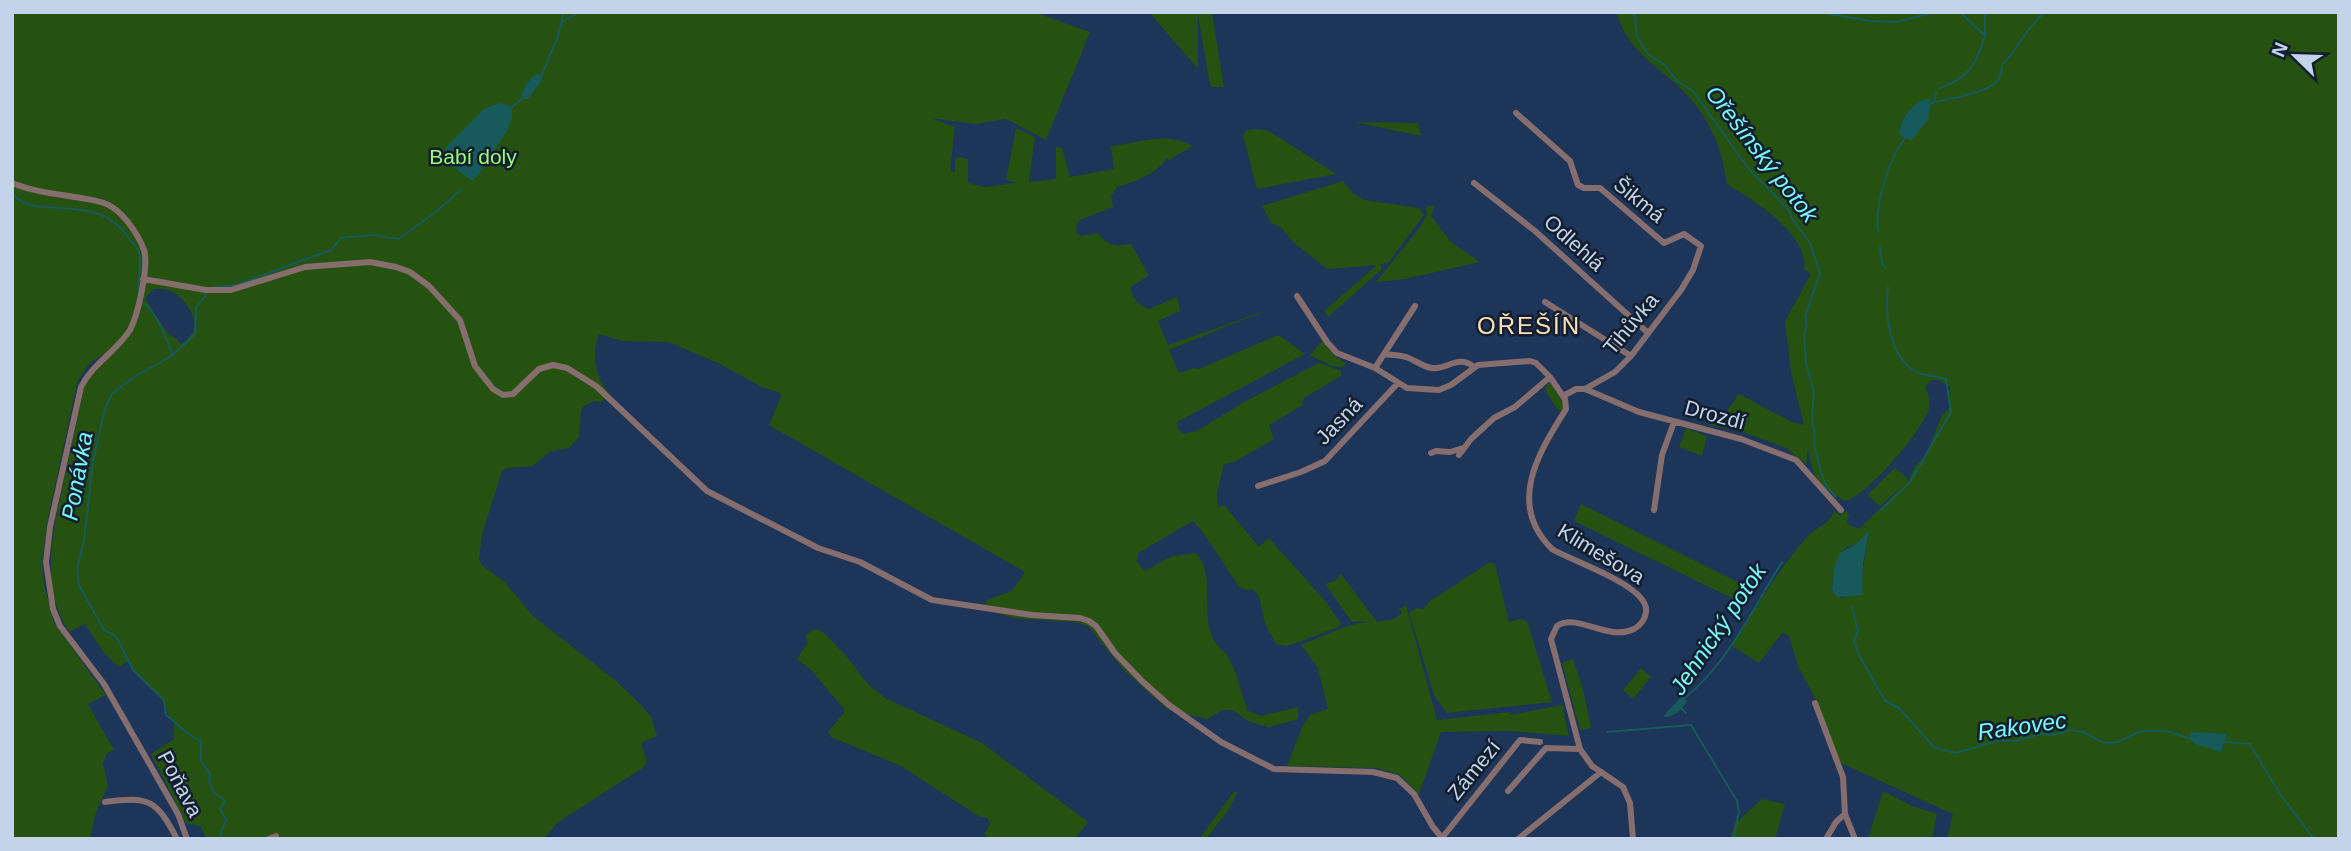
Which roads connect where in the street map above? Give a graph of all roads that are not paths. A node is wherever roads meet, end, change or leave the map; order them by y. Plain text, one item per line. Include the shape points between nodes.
1 (1516, 113) dead end
2 (12, 183) edge
3 (1474, 183) dead end
4 (1693, 270) joint
5 (143, 279) junction
6 (1297, 296) dead end
7 (1545, 302) dead end
8 (1415, 306) dead end
9 (1647, 332) junction
10 (1384, 354) junction
11 (1631, 356) junction
12 (1474, 367) junction
13 (1375, 368) junction
14 (1550, 377) junction
15 (1398, 383) junction
16 (1585, 389) junction
17 (1563, 396) junction
18 (1674, 422) junction
19 (1465, 447) junction
20 (1431, 453) dead end
21 (1459, 456) dead end
22 (1258, 486) dead end
23 (1654, 510) dead end
24 (1841, 510) dead end
25 (1815, 704) dead end
26 (1540, 742) dead end
27 (1580, 750) junction
28 (1601, 772) junction
29 (1508, 791) dead end
30 (105, 802) dead end
31 (1845, 814) junction
32 (1442, 838) edge
33 (177, 839) edge
34 (187, 839) edge
35 (1518, 839) edge
36 (1633, 839) edge
37 (1826, 839) edge
38 (1855, 839) edge

1 - 4 street, Šikmá via 1570,161 1578,185 1600,188 1664,243 1684,234 1698,243 1701,249
2 - 5 street, Poňava via 112,207 145,252
3 - 9 street, Odlehlá
4 - 9 street, Tihůvka via 1670,307
5 - 32 street via 206,290 231,289 305,267 370,262 410,272 460,320 475,366 503,395 513,394 539,369 566,368 596,386 698,484 818,548 860,562 932,600 1089,621 1127,667 1169,705 1222,742 1267,767 1378,772 1397,778 1415,794
5 - 34 street, Poňava via 129,330 80,387 46,562 60,626 104,684
6 - 13 street via 1331,348
7 - 11 street
8 - 10 street
9 - 11 street, Tihůvka
10 - 12 street via 1430,368 1448,363
10 - 13 street
11 - 16 street, Tihůvka via 1615,372
12 - 14 street via 1530,361
12 - 15 street via 1439,390 1413,390
13 - 15 street
14 - 17 street
14 - 19 street via 1516,407 1494,418
15 - 22 street, Jasná via 1325,461
16 - 17 street
16 - 18 street, Drozdí
17 - 27 street, Klimešova via 1566,409 1534,470 1531,515 1552,549 1632,589 1646,607 1641,624 1627,632 1607,633 1567,621 1553,629 1550,639
18 - 23 street via 1662,455
18 - 24 street, Drozdí via 1741,439 1796,460
19 - 20 street
19 - 21 street
25 - 31 street via 1843,777
26 - 32 street, Zámezí via 1520,740
27 - 28 street
27 - 29 street via 1546,748
28 - 35 street
28 - 36 street via 1628,796
30 - 33 street, Poňava via 129,799 155,805
31 - 37 street
31 - 38 street

